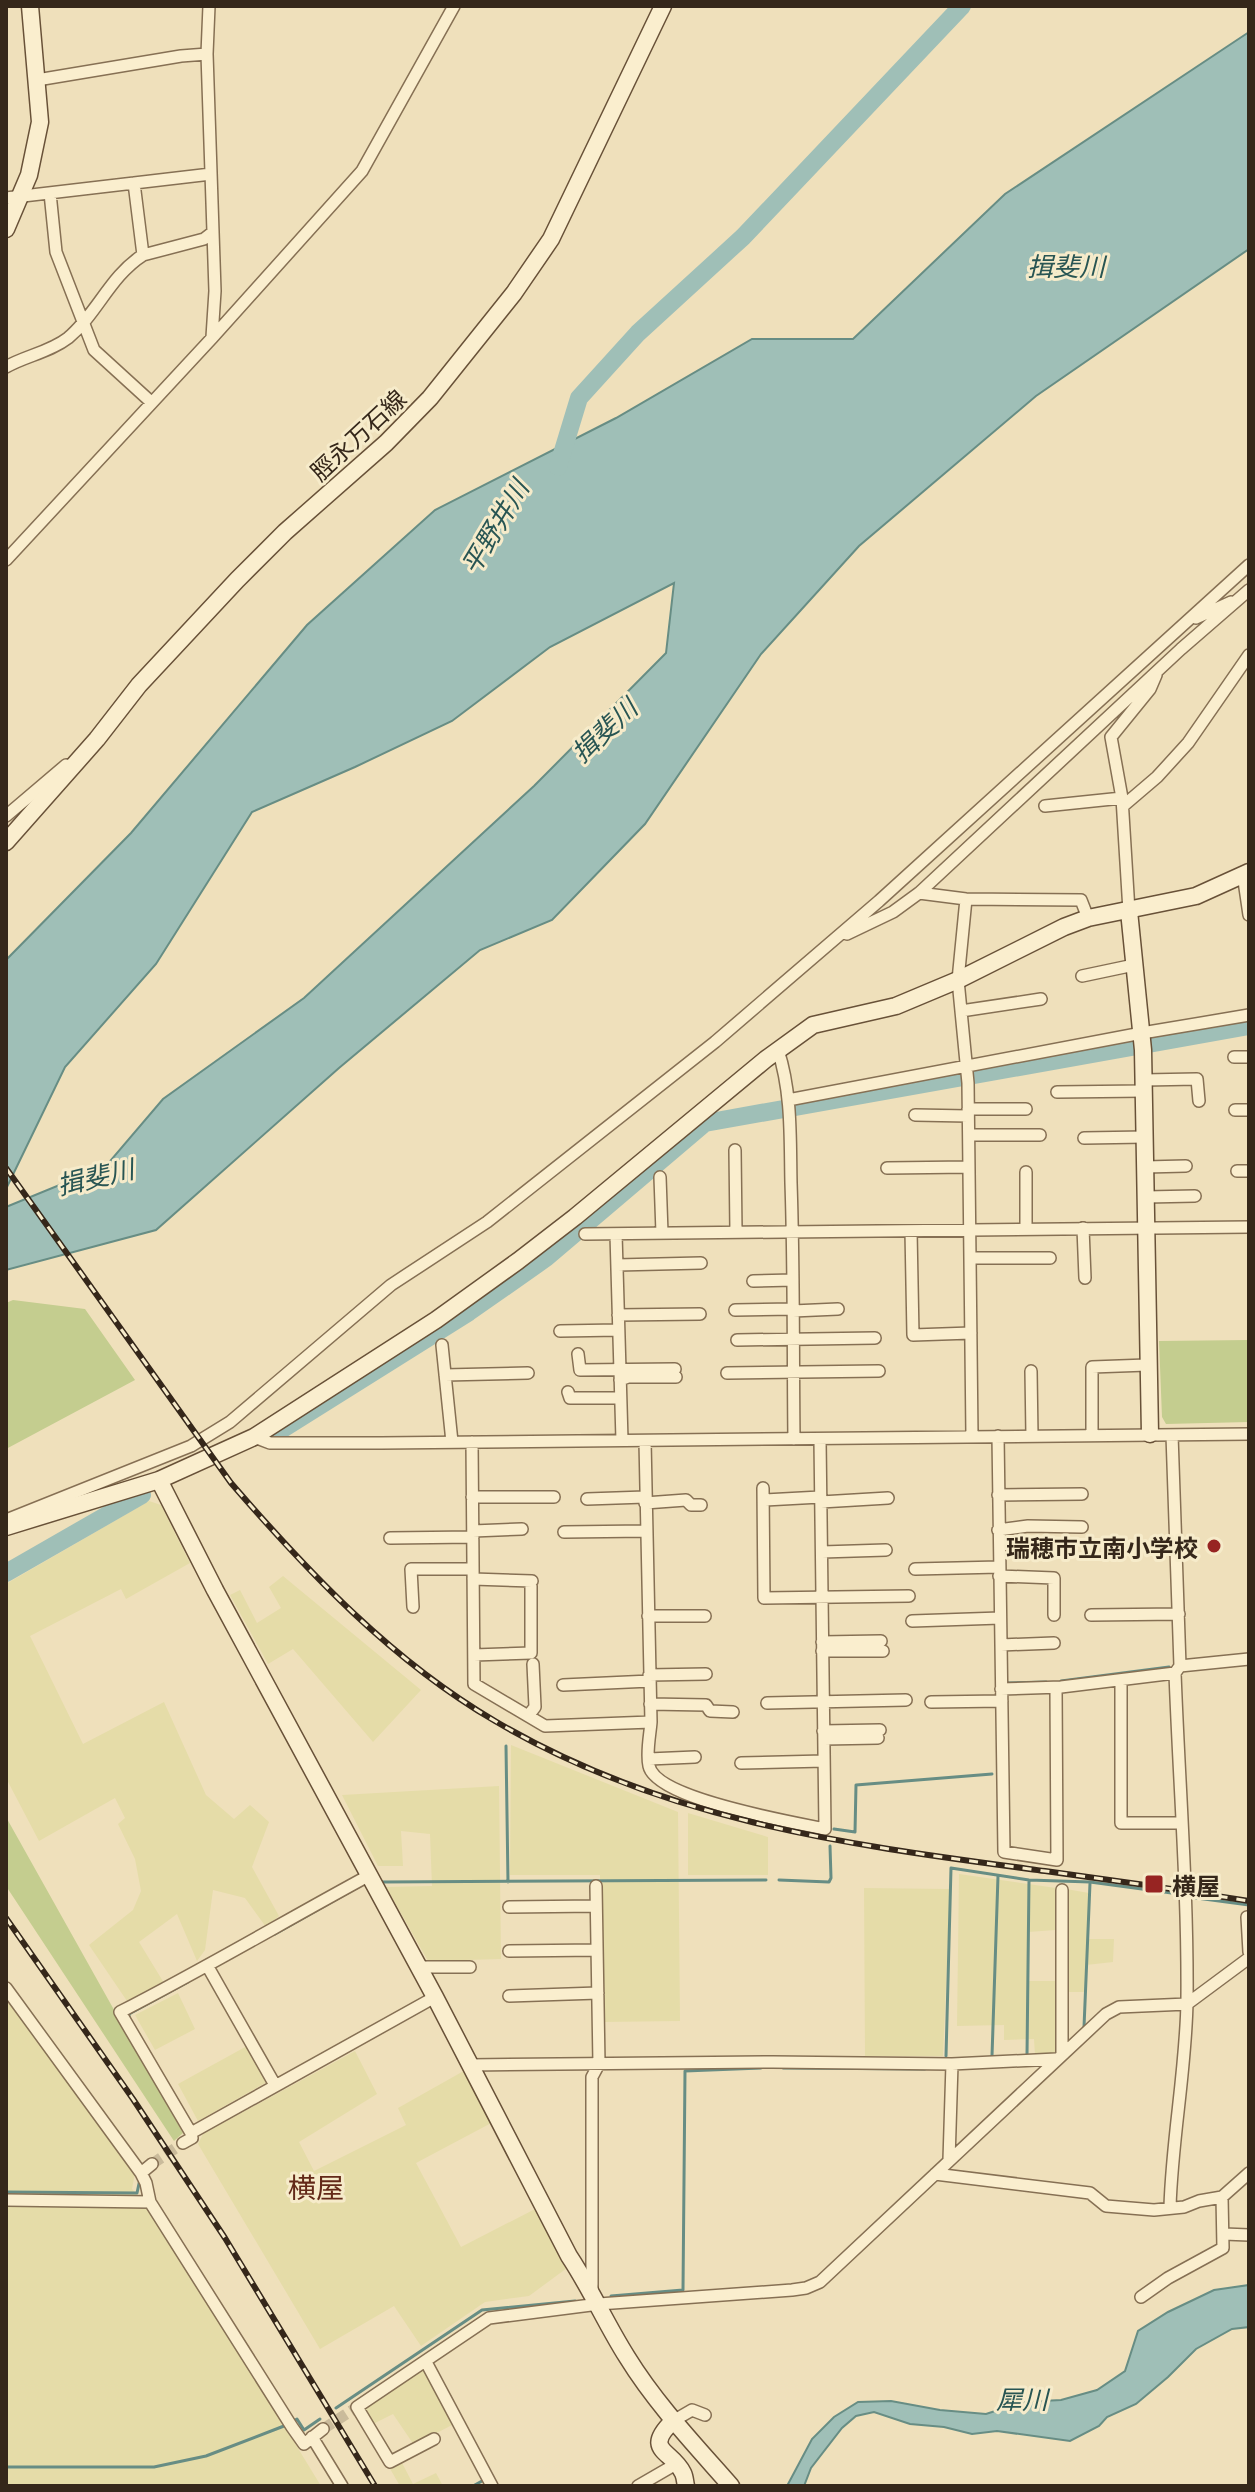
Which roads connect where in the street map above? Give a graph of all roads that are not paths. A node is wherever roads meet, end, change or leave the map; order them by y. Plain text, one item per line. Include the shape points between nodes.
1 (30, 6) edge
2 (209, 6) edge
3 (454, 6) edge
4 (663, 6) edge
5 (207, 54) junction
6 (37, 80) junction
7 (211, 174) junction
8 (134, 183) junction
9 (50, 193) junction
10 (13, 198) edge
11 (6, 229) edge
12 (213, 232) junction
13 (143, 255) junction
14 (82, 321) junction
15 (212, 338) junction
16 (6, 367) edge
17 (151, 402) junction
18 (6, 560) edge
19 (1249, 565) edge
20 (1246, 593) edge
21 (1183, 624) junction
22 (1249, 655) edge
23 (1158, 671) junction
24 (97, 739) junction
25 (1122, 802) junction
26 (1045, 806) dead end
27 (6, 816) edge
28 (6, 842) edge
29 (1246, 873) edge
30 (919, 893) junction
31 (966, 899) junction
32 (1129, 911) junction
33 (1249, 915) edge
34 (1088, 918) junction
35 (832, 941) junction
36 (1134, 965) junction
37 (1082, 976) dead end
38 (958, 980) junction
39 (1041, 999) dead end
40 (961, 1011) junction
41 (1249, 1015) edge
42 (1142, 1033) junction
43 (778, 1050) junction
44 (1234, 1057) dead end
45 (1249, 1057) edge
46 (965, 1067) junction
47 (1144, 1085) junction
48 (1057, 1092) dead end
49 (788, 1100) junction
50 (1199, 1101) dead end
51 (1026, 1109) dead end
52 (1235, 1110) dead end
53 (1249, 1110) edge
54 (968, 1112) junction
55 (915, 1115) dead end
56 (969, 1135) junction
57 (1040, 1135) dead end
58 (1145, 1137) junction
59 (1084, 1138) dead end
60 (735, 1150) dead end
61 (1186, 1166) dead end
62 (969, 1167) junction
63 (1145, 1167) junction
64 (887, 1168) dead end
65 (1026, 1172) dead end
66 (660, 1177) dead end
67 (1195, 1196) dead end
68 (1146, 1197) junction
69 (1249, 1227) edge
70 (1083, 1228) junction
71 (1146, 1228) junction
72 (1026, 1229) junction
73 (793, 1231) junction
74 (911, 1231) junction
75 (971, 1231) junction
76 (736, 1232) junction
77 (662, 1233) junction
78 (585, 1234) dead end
79 (616, 1234) junction
80 (971, 1258) junction
81 (1050, 1258) dead end
82 (701, 1263) dead end
83 (617, 1265) junction
84 (1085, 1278) dead end
85 (793, 1280) junction
86 (753, 1281) dead end
87 (838, 1309) dead end
88 (735, 1310) dead end
89 (793, 1310) junction
90 (700, 1314) dead end
91 (618, 1315) junction
92 (618, 1330) junction
93 (560, 1331) dead end
94 (971, 1333) junction
95 (875, 1338) dead end
96 (793, 1339) junction
97 (737, 1340) dead end
98 (442, 1345) dead end
99 (578, 1354) dead end
100 (1147, 1365) junction
101 (879, 1371) dead end
102 (1031, 1371) dead end
103 (794, 1372) junction
104 (528, 1373) dead end
105 (676, 1373) dead end
106 (727, 1373) dead end
107 (445, 1375) junction
108 (620, 1375) junction
109 (568, 1392) dead end
110 (620, 1398) junction
111 (1150, 1434) junction
112 (1249, 1434) edge
113 (1092, 1435) junction
114 (1172, 1435) junction
115 (972, 1436) junction
116 (998, 1436) junction
117 (1032, 1436) junction
118 (254, 1437) junction
119 (794, 1439) junction
120 (622, 1440) junction
121 (820, 1440) junction
122 (645, 1441) junction
123 (452, 1442) junction
124 (472, 1442) junction
125 (159, 1480) junction
126 (1082, 1494) dead end
127 (998, 1495) junction
128 (472, 1497) junction
129 (554, 1497) dead end
130 (888, 1498) dead end
131 (587, 1499) dead end
132 (645, 1500) junction
133 (820, 1500) junction
134 (701, 1505) dead end
135 (6, 1520) edge
136 (6, 1527) edge
137 (1082, 1527) dead end
138 (522, 1529) dead end
139 (998, 1530) junction
140 (646, 1531) junction
141 (564, 1532) dead end
142 (473, 1534) junction
143 (390, 1538) dead end
144 (886, 1550) dead end
145 (822, 1552) junction
146 (915, 1569) dead end
147 (999, 1572) junction
148 (473, 1574) junction
149 (909, 1596) dead end
150 (823, 1598) junction
151 (413, 1607) dead end
152 (1179, 1614) junction
153 (1054, 1615) dead end
154 (1091, 1615) dead end
155 (648, 1616) junction
156 (705, 1616) dead end
157 (1000, 1618) junction
158 (912, 1621) dead end
159 (1054, 1643) dead end
160 (1001, 1645) junction
161 (882, 1646) dead end
162 (822, 1647) junction
163 (474, 1655) junction
164 (1249, 1659) edge
165 (533, 1664) dead end
166 (1178, 1669) junction
167 (706, 1674) dead end
168 (650, 1678) junction
169 (1121, 1680) junction
170 (563, 1685) dead end
171 (1056, 1688) junction
172 (1002, 1695) junction
173 (906, 1700) dead end
174 (823, 1701) junction
175 (931, 1702) dead end
176 (767, 1703) dead end
177 (650, 1704) junction
178 (733, 1712) dead end
179 (528, 1716) junction
180 (651, 1722) junction
181 (879, 1734) dead end
182 (824, 1735) junction
183 (695, 1757) dead end
184 (649, 1759) junction
185 (824, 1761) junction
186 (741, 1763) dead end
187 (1181, 1823) junction
188 (368, 1876) junction
189 (596, 1886) dead end
190 (1062, 1890) dead end
191 (596, 1906) junction
192 (509, 1907) dead end
193 (1247, 1917) dead end
194 (597, 1950) junction
195 (509, 1951) dead end
196 (1249, 1955) edge
197 (208, 1967) junction
198 (418, 1967) junction
199 (470, 1967) dead end
200 (6, 1988) edge
201 (598, 1993) junction
202 (509, 1996) dead end
203 (435, 1997) junction
204 (1187, 2004) junction
205 (1059, 2057) junction
206 (599, 2064) junction
207 (952, 2064) junction
208 (470, 2065) junction
209 (275, 2085) junction
210 (191, 2133) junction
211 (183, 2143) tunnel mouth
212 (949, 2160) junction
213 (152, 2164) tunnel mouth
214 (141, 2173) junction
215 (1249, 2173) edge
216 (935, 2174) junction
217 (1222, 2197) junction
218 (6, 2200) edge
219 (150, 2202) junction
220 (1170, 2207) junction
221 (1224, 2234) junction
222 (1249, 2235) edge
223 (1141, 2297) dead end
224 (596, 2298) junction
225 (426, 2362) junction
226 (705, 2415) dead end
227 (673, 2421) junction
228 (323, 2429) tunnel mouth
229 (312, 2437) junction
230 (434, 2439) dead end
231 (676, 2464) junction
232 (342, 2486) edge
233 (492, 2486) edge
234 (638, 2486) edge
235 (686, 2486) edge
236 (731, 2486) edge

1 - 6 street
2 - 5 street
3 - 15 street via 362,171
4 - 24 street, 脛永万石線 via 551,239 514,293 430,398 237,580 139,685
5 - 6 street
5 - 7 street
6 - 10 street via 38,143
7 - 8 street
7 - 12 street
8 - 9 street
8 - 13 street
9 - 10 street
9 - 14 street via 56,252
10 - 11 street
12 - 13 street
12 - 15 street
13 - 14 street via 121,271
14 - 16 street via 68,337
14 - 17 street via 94,350
15 - 17 street
17 - 18 street
19 - 21 street
20 - 21 street
20 - 23 street
21 - 35 street
22 - 25 street via 1188,743 1157,777
23 - 25 street via 1111,737
23 - 30 street
24 - 27 street
24 - 28 street, 脛永万石線
25 - 26 street
25 - 32 street
29 - 32 street via 1196,896
29 - 33 street
30 - 31 street
30 - 35 street via 893,912
31 - 34 street via 1081,900
31 - 38 street
32 - 34 street
32 - 36 street
34 - 38 street
35 - 135 street via 715,1042 487,1222 391,1285 230,1422 191,1446
36 - 37 street
36 - 42 street
38 - 40 street
38 - 43 street via 896,1006 813,1025
39 - 40 street
40 - 46 street
41 - 42 street
42 - 46 street
42 - 47 street
43 - 49 street
43 - 118 street via 518,1261
44 - 45 street
46 - 49 street
46 - 54 street
47 - 48 street
47 - 50 street via 1197,1079
47 - 58 street
49 - 73 street
51 - 54 street
52 - 53 street
54 - 55 street
54 - 56 street
56 - 57 street
56 - 62 street
58 - 59 street
58 - 63 street
60 - 76 street
61 - 63 street
62 - 64 street
62 - 75 street
63 - 68 street
65 - 72 street
66 - 77 street
67 - 68 street
68 - 71 street
69 - 71 street
70 - 71 street
70 - 72 street
70 - 84 street
71 - 100 street
72 - 75 street
73 - 74 street
73 - 76 street
73 - 85 street
74 - 75 street
74 - 94 street via 913,1335
75 - 80 street
76 - 77 street
77 - 79 street
78 - 79 street
79 - 83 street
80 - 81 street
80 - 94 street
82 - 83 street
83 - 91 street
85 - 86 street
85 - 89 street
87 - 89 street
88 - 89 street
89 - 96 street
90 - 91 street
91 - 92 street
92 - 93 street
92 - 108 street
94 - 115 street
95 - 96 street
96 - 97 street
96 - 103 street
98 - 107 street
99 - 108 street via 580,1370
100 - 111 street
100 - 113 street via 1092,1367
101 - 103 street
102 - 117 street
103 - 106 street
103 - 119 street
104 - 107 street
105 - 108 street
107 - 123 street
108 - 110 street
109 - 110 street via 570,1398
110 - 120 street
111 - 113 street
111 - 114 street
112 - 114 street
113 - 117 street
114 - 152 street
115 - 116 street
115 - 121 street
116 - 117 street
116 - 127 street
118 - 123 street via 270,1443
118 - 125 street
119 - 121 street
119 - 122 street
120 - 122 street
120 - 124 street
121 - 133 street
122 - 132 street
123 - 124 street
124 - 128 street
125 - 136 street
125 - 188 street
126 - 127 street
127 - 139 street
128 - 129 street
128 - 142 street
130 - 133 street
131 - 132 street
132 - 134 street
132 - 140 street
133 - 145 street
133 - 150 street via 764,1494 764,1598
137 - 139 street
138 - 142 street
139 - 147 street
140 - 141 street
140 - 155 street
142 - 143 street
142 - 148 street
144 - 145 street
145 - 150 street
146 - 147 street
147 - 153 street via 1054,1578
147 - 157 street
148 - 151 street via 411,1569
148 - 163 street
148 - 163 street via 532,1584 531,1653
149 - 150 street
150 - 162 street
152 - 154 street
152 - 166 street
155 - 156 street
155 - 168 street
157 - 158 street
157 - 160 street
159 - 160 street
160 - 172 street
161 - 162 street
162 - 174 street
163 - 179 street via 474,1684
164 - 166 street
165 - 179 street via 535,1707
166 - 169 street
166 - 187 street
167 - 168 street
168 - 170 street
168 - 177 street
169 - 171 street
169 - 187 street via 1121,1823
171 - 172 street
171 - 172 street via 1057,1860 1004,1852
172 - 175 street
173 - 174 street
174 - 176 street
174 - 182 street
177 - 178 street via 706,1705 710,1711
177 - 180 street
179 - 180 street via 545,1726
180 - 184 street
181 - 182 street
182 - 185 street
183 - 184 street
184 - 185 street via 656,1780 677,1792 825,1829
185 - 186 street
187 - 204 street
188 - 197 street
188 - 198 street
189 - 191 street
190 - 205 street
191 - 192 street
191 - 194 street
193 - 196 street
194 - 195 street
194 - 201 street
196 - 204 street
197 - 209 street
197 - 210 street via 120,2012
198 - 199 street
198 - 203 street
200 - 214 street
201 - 202 street
201 - 206 street
203 - 208 street
203 - 209 street
204 - 205 street via 1119,2007
204 - 220 street
205 - 207 street
205 - 212 street
206 - 207 street
206 - 208 street
206 - 224 street via 592,2077
207 - 212 street
208 - 224 street
209 - 210 street
210 - 211 street
212 - 216 street
213 - 214 street
214 - 219 street
215 - 217 street
216 - 220 street via 1090,2193 1106,2206
216 - 224 street via 820,2282 806,2288
217 - 220 street
217 - 221 street
218 - 219 street
219 - 229 street via 292,2427 304,2444
221 - 222 street
221 - 223 street via 1223,2248
224 - 225 street via 489,2318
224 - 227 street via 627,2357
225 - 230 street via 357,2407 390,2462
225 - 233 street
226 - 227 street via 692,2410
227 - 231 street via 660,2441 661,2451
227 - 236 street
228 - 229 street
229 - 232 street
231 - 234 street
231 - 235 street

